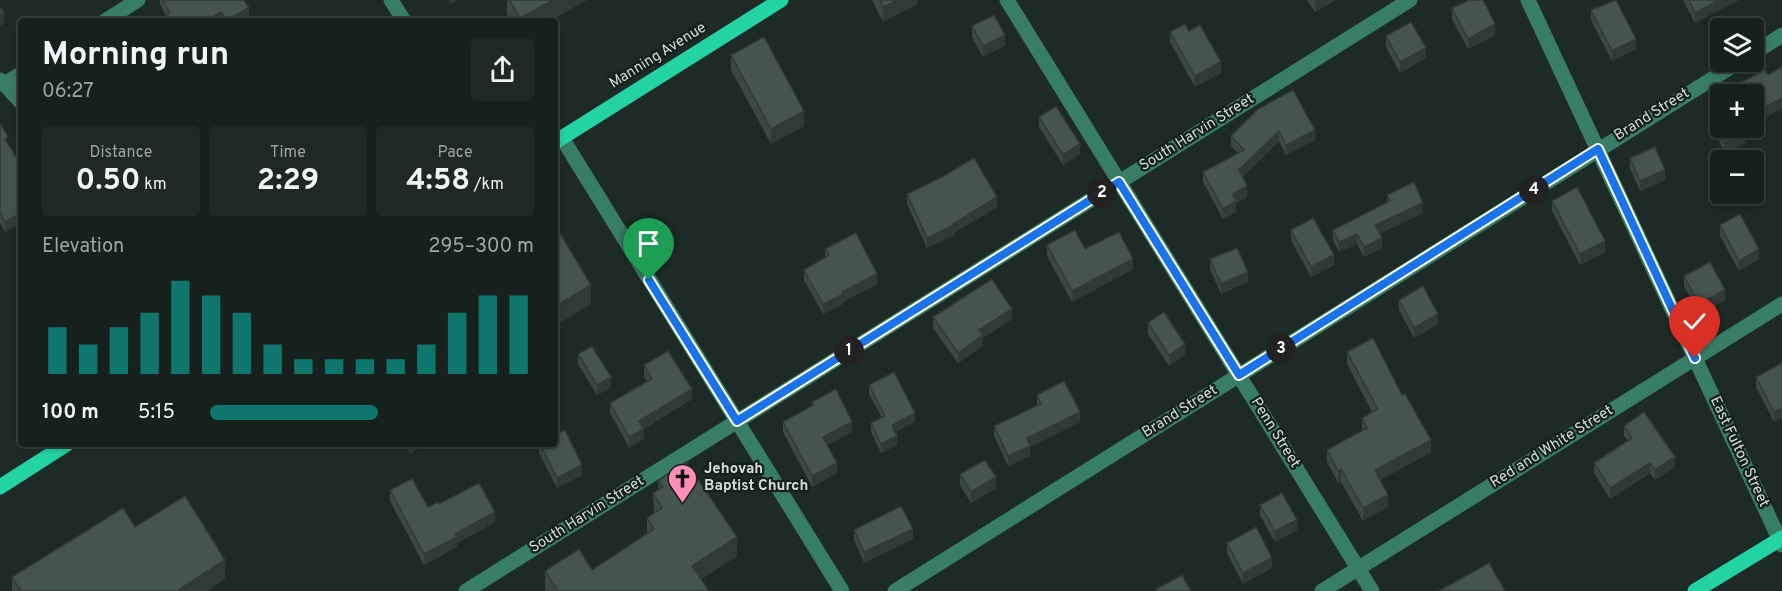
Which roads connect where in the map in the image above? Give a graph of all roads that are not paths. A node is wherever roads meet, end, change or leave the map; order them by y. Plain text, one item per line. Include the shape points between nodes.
1 (138, 0) edge
2 (391, 0) edge
3 (781, 0) edge
4 (1007, 0) edge
5 (1410, 0) edge
6 (1528, 0) edge
7 (110, 18) edge
8 (402, 18) edge
9 (1782, 35) edge
10 (1764, 47) edge
11 (1723, 72) edge
12 (18, 75) edge
13 (2, 82) edge
14 (18, 99) edge
15 (558, 140) edge
16 (1598, 149) junction
17 (1119, 182) junction
18 (1782, 304) edge
19 (1695, 358) junction
20 (1239, 375) junction
21 (737, 421) junction
22 (62, 447) edge
23 (0, 487) edge
24 (1781, 541) edge
25 (1358, 568) junction
26 (466, 591) edge
27 (842, 591) edge
28 (895, 591) edge
29 (1322, 591) edge
30 (1372, 591) edge
31 (1695, 591) edge

1 - 7 street
2 - 8 street
3 - 15 main road, Manning Avenue
4 - 17 street, Penn Street
5 - 17 street, South Harvin Street
6 - 16 street, East Fulton Street
9 - 10 street
11 - 16 street, Brand Street
12 - 13 street
13 - 14 street
15 - 21 street
16 - 19 street, East Fulton Street
16 - 20 street, Brand Street
17 - 20 street, Penn Street
17 - 21 street, South Harvin Street
18 - 19 street, Red and White Street
19 - 24 street, East Fulton Street
19 - 25 street, Red and White Street
20 - 25 street, Penn Street
20 - 28 street, Brand Street
21 - 26 street, South Harvin Street
21 - 27 street
22 - 23 main road
24 - 31 main road
25 - 29 street, Red and White Street
25 - 30 street, Penn Street

